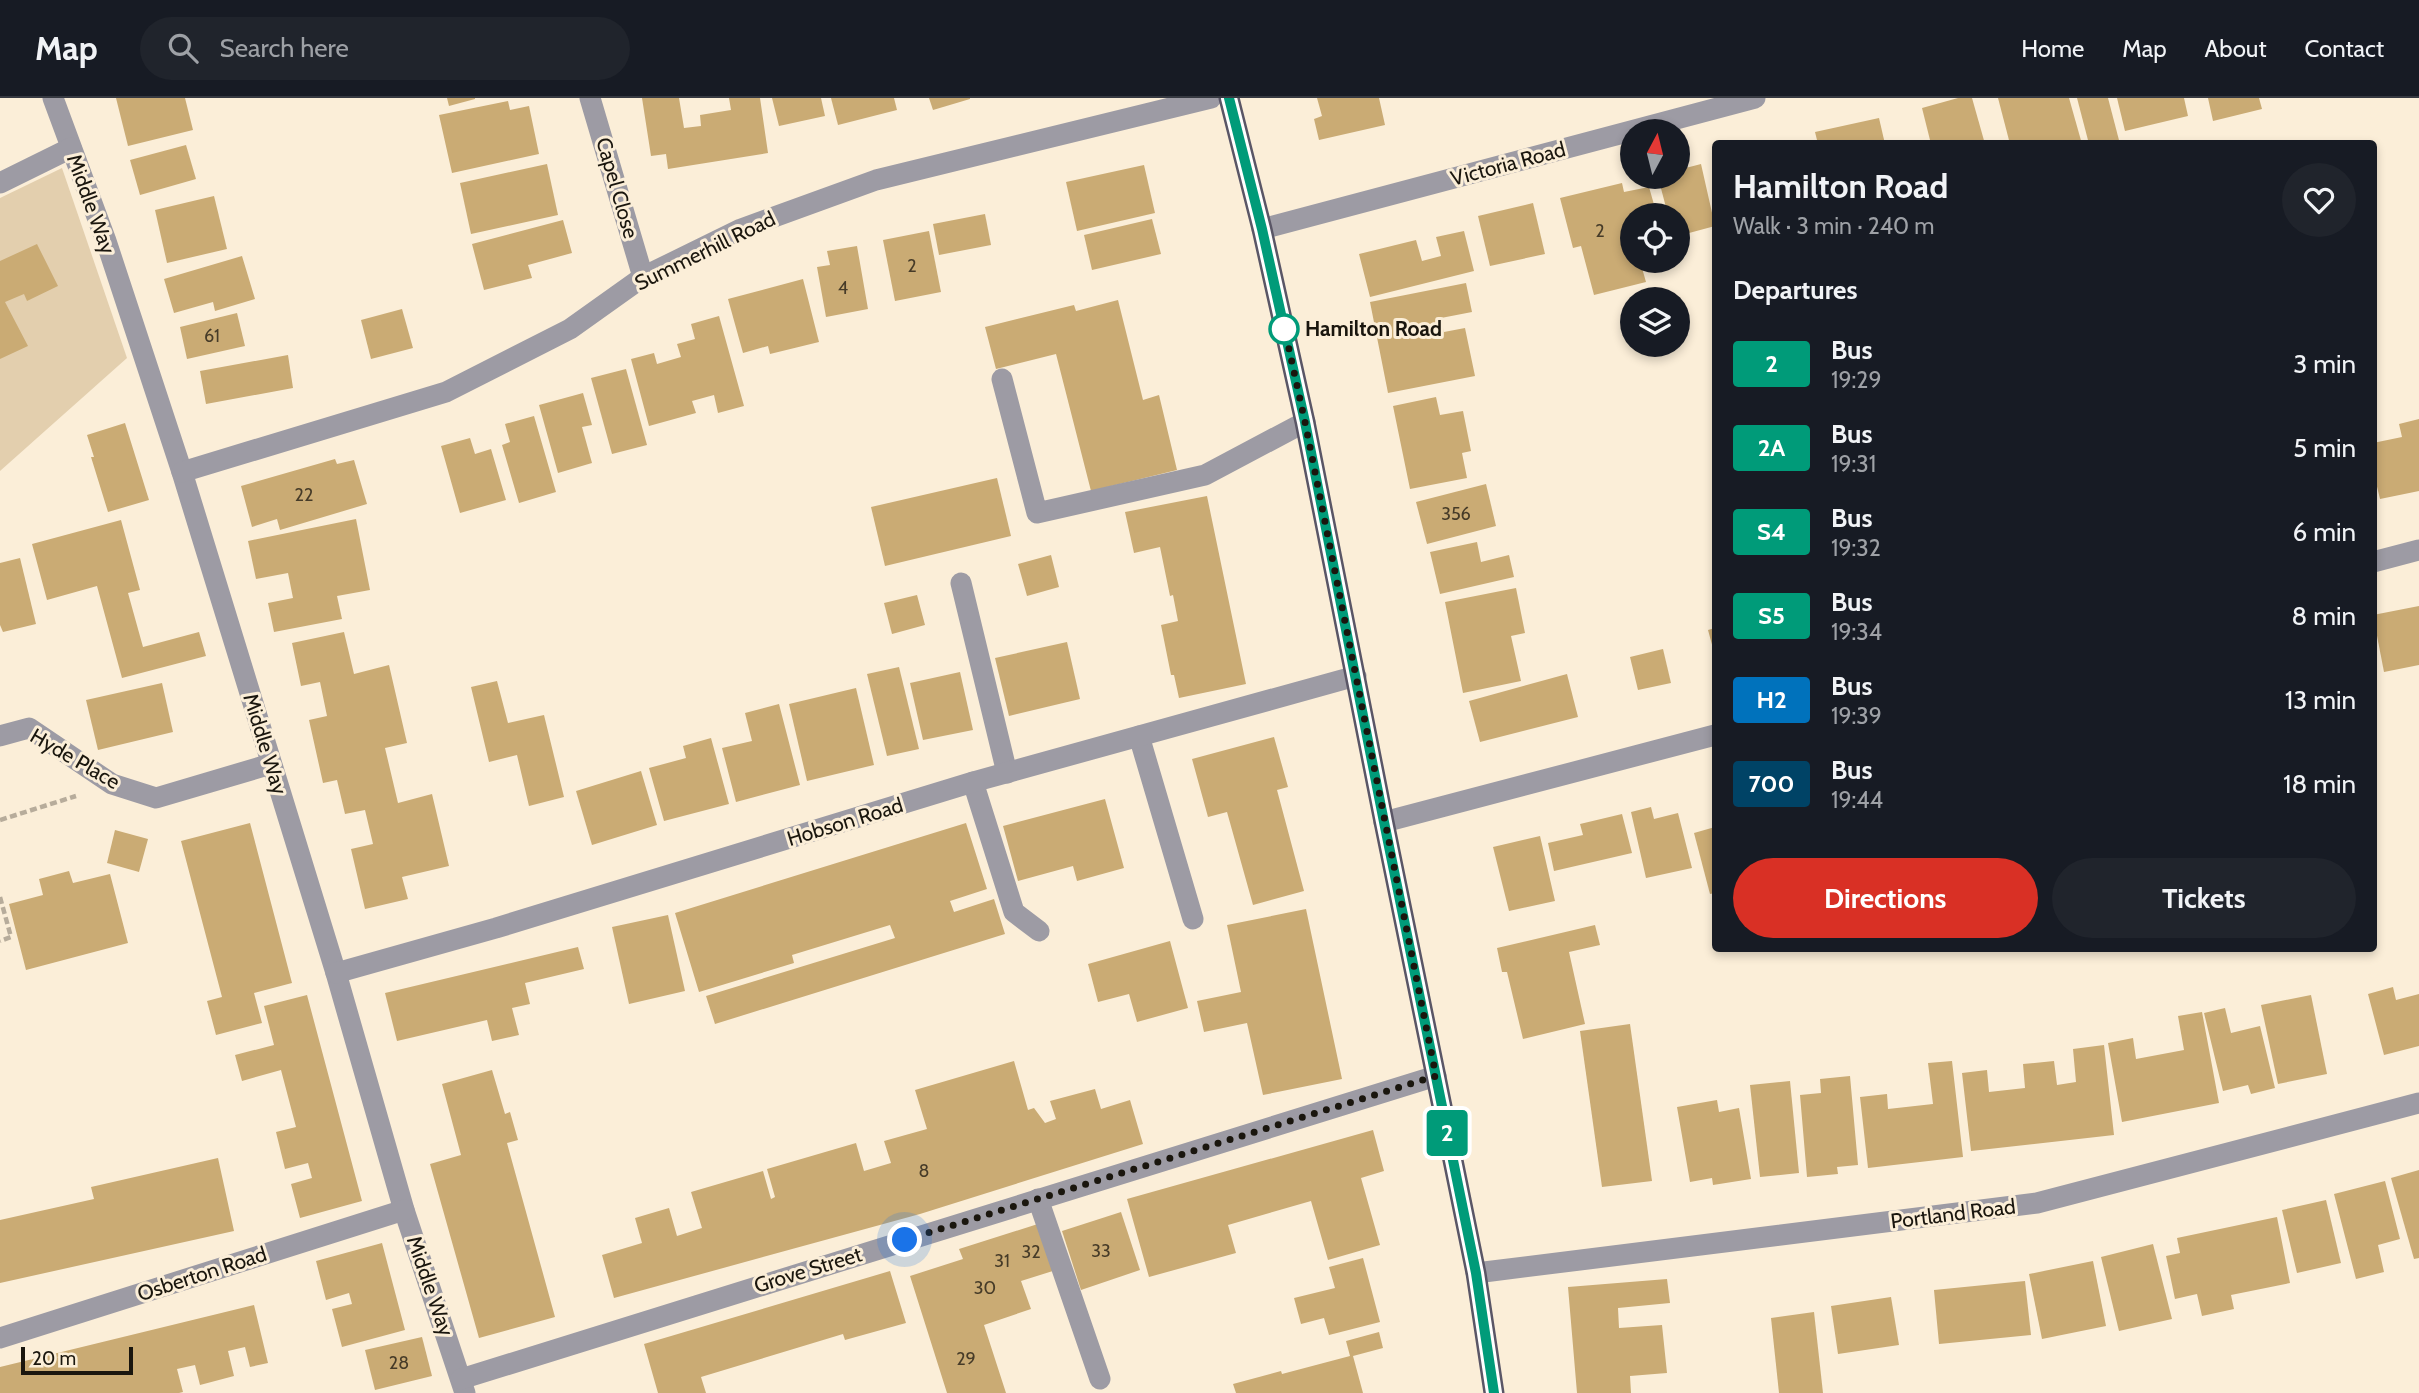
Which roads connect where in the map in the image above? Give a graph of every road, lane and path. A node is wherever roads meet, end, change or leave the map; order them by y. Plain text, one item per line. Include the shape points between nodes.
1 (53, 98) edge
2 (590, 98) edge
3 (1211, 98) edge
4 (1229, 98) edge
5 (1755, 98) edge
6 (71, 148) junction
7 (0, 183) edge
8 (1262, 229) junction
9 (643, 277) junction
10 (1002, 379) dead end
11 (1305, 422) junction
12 (181, 472) junction
13 (2419, 550) edge
14 (2377, 561) edge
15 (961, 583) dead end
16 (1356, 676) junction
17 (0, 736) edge
18 (1139, 736) junction
19 (1712, 736) edge
20 (271, 764) junction
21 (1007, 773) junction
22 (973, 782) junction
23 (112, 784) junction
24 (0, 820) edge
25 (1384, 822) junction
26 (0, 897) edge
27 (1194, 919) dead end
28 (1039, 931) dead end
29 (0, 941) edge
30 (336, 973) junction
31 (1436, 1076) junction
32 (2419, 1103) edge
33 (1038, 1199) junction
34 (404, 1210) junction
35 (1476, 1273) junction
36 (0, 1338) edge
37 (1100, 1379) dead end
38 (463, 1386) edge
39 (1494, 1393) edge

1 - 6 street, Middle Way
2 - 9 street, Capel Close
3 - 9 street, Summerhill Road via 876,180 741,229
4 - 8 main road
5 - 8 street, Victoria Road
6 - 7 street
6 - 12 street, Middle Way
8 - 11 main road
9 - 12 street, Summerhill Road via 570,329 446,392
10 - 11 street via 1037,513 1205,475
11 - 16 main road
12 - 20 street, Middle Way
13 - 14 street
15 - 21 street
16 - 18 street, Hobson Road
16 - 25 main road
17 - 23 street, Hyde Place via 29,728
18 - 21 street, Hobson Road
18 - 27 street
19 - 25 street
20 - 23 street, Hyde Place via 156,798
20 - 30 street, Middle Way
21 - 22 street, Hobson Road
22 - 28 street via 1014,912
22 - 30 street, Hobson Road
23 - 24 path
25 - 31 main road
26 - 29 path via 11,937
30 - 34 street, Middle Way
31 - 33 street, Grove Street
31 - 35 main road
32 - 35 street, Portland Road via 2037,1203
33 - 37 street
33 - 38 street, Grove Street
34 - 36 street, Osberton Road
34 - 38 street, Middle Way
35 - 39 main road

